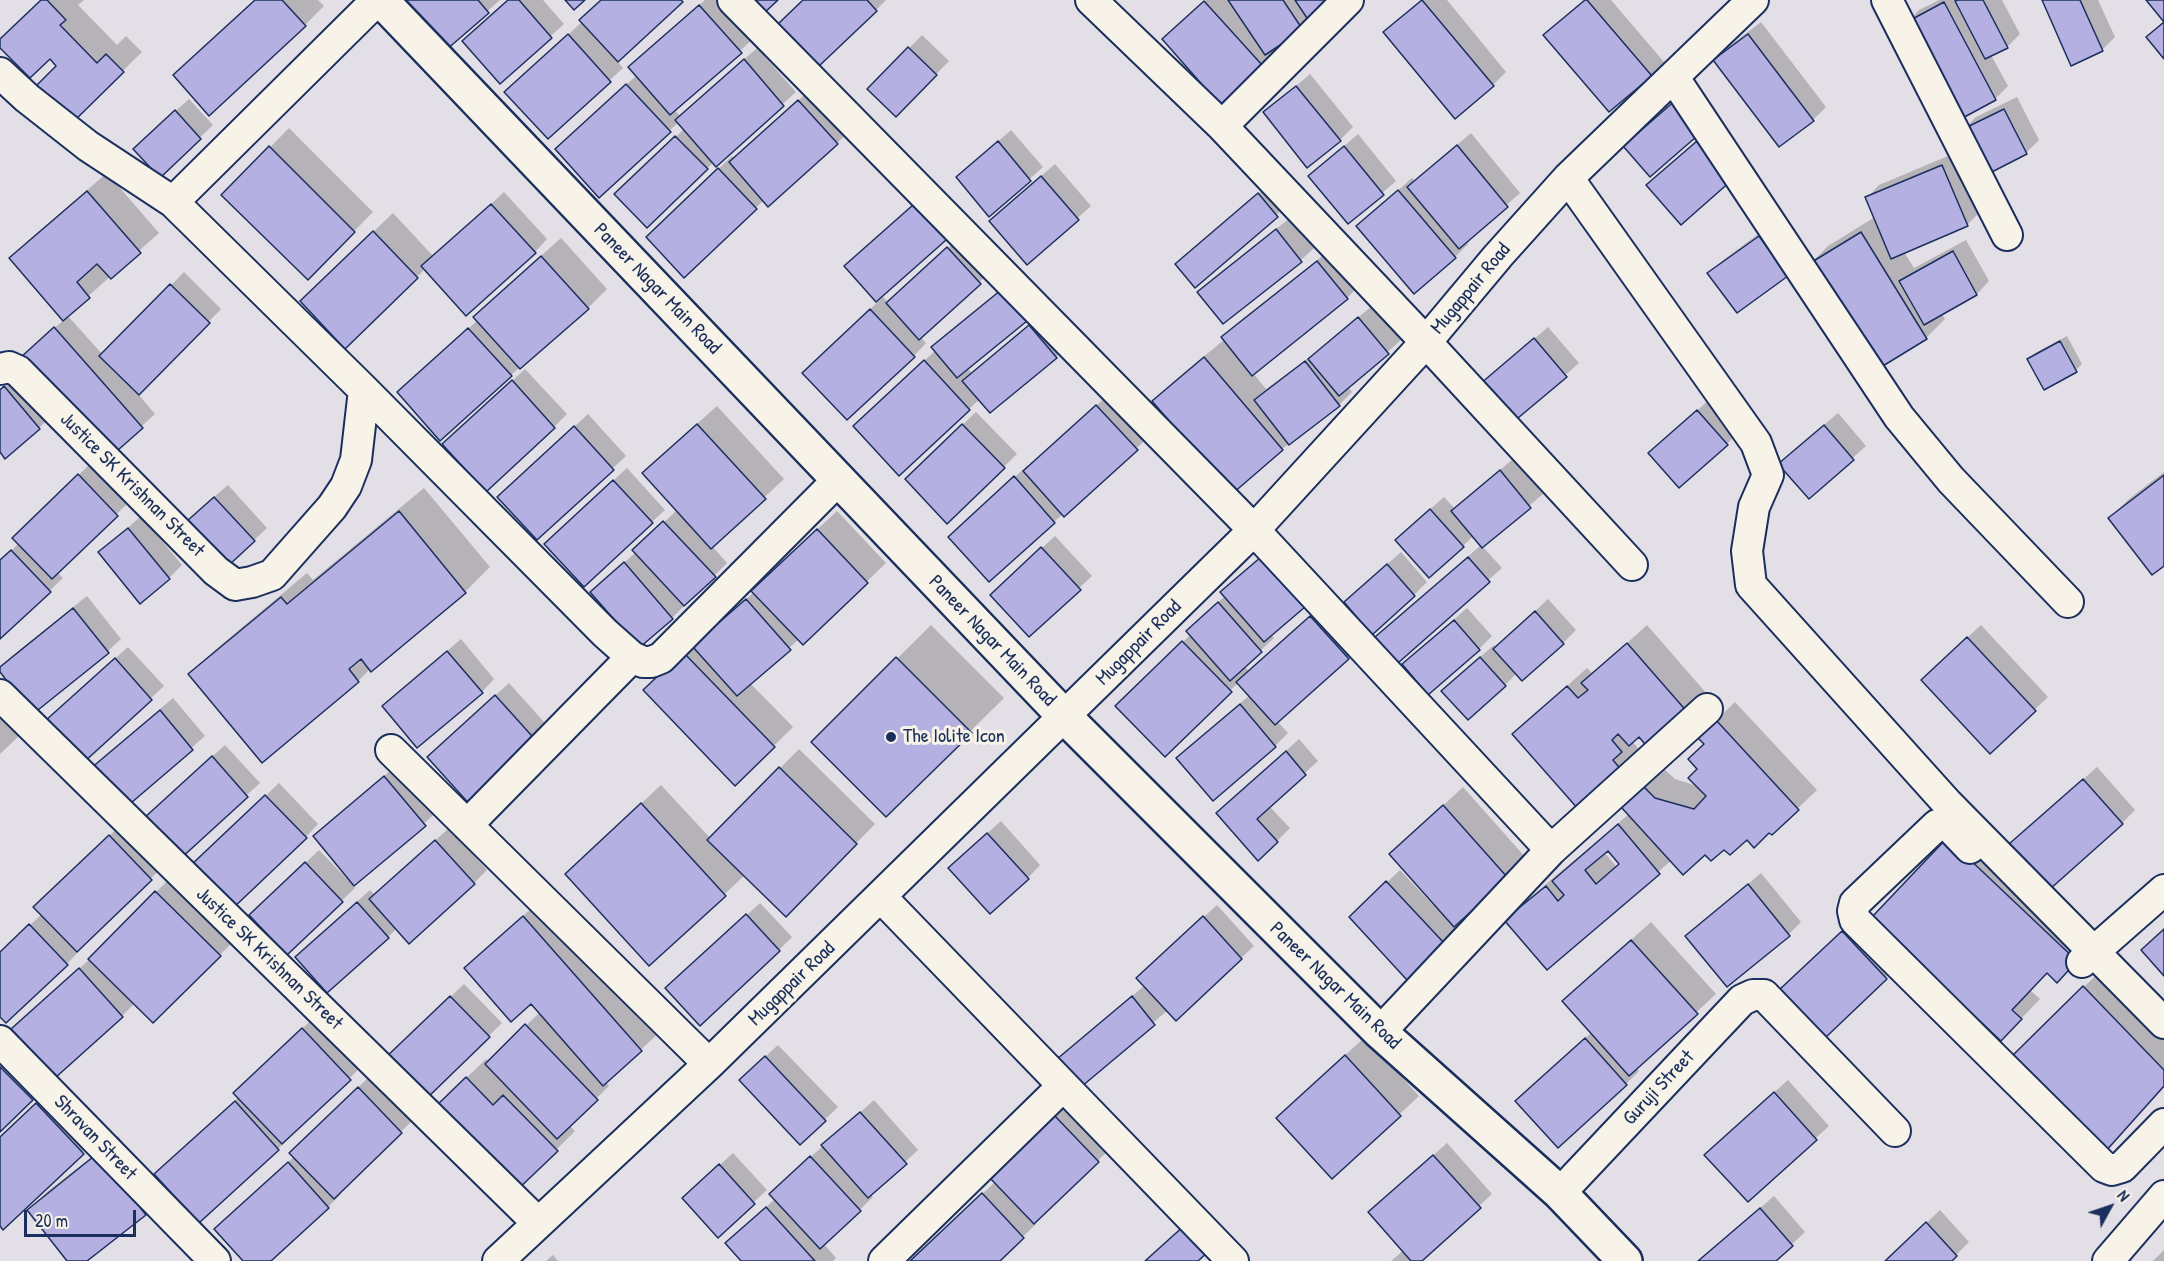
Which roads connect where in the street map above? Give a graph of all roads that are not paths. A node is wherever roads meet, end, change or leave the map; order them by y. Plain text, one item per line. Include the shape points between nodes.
1 (379, 0) edge
2 (733, 0) edge
3 (1090, 0) edge
4 (1348, 0) edge
5 (1753, 0) edge
6 (1887, 0) edge
7 (0, 73) edge
8 (1674, 78) junction
9 (1222, 126) junction
10 (1569, 178) junction
11 (173, 202) junction
12 (2007, 236) dead end
13 (1426, 342) junction
14 (0, 369) edge
15 (364, 390) junction
16 (838, 480) junction
17 (1254, 530) junction
18 (1632, 566) dead end
19 (2068, 602) dead end
20 (632, 657) junction
21 (0, 695) edge
22 (1707, 709) dead end
23 (1065, 717) junction
24 (391, 750) dead end
25 (467, 825) junction
26 (1551, 850) junction
27 (2164, 890) edge
28 (881, 897) junction
29 (2087, 957) junction
30 (2164, 1023) edge
31 (1380, 1032) junction
32 (0, 1041) edge
33 (2164, 1044) edge
34 (709, 1064) junction
35 (1063, 1086) junction
36 (1895, 1131) dead end
37 (2160, 1137) edge
38 (1560, 1192) junction
39 (2164, 1196) edge
40 (538, 1223) junction
41 (886, 1260) edge
42 (214, 1261) edge
43 (498, 1261) edge
44 (1233, 1261) edge
45 (1625, 1261) edge
46 (2108, 1261) edge

1 - 11 street
1 - 16 street, Paneer Nagar Main Road
2 - 17 street
3 - 9 street
4 - 9 street
5 - 8 street, Mugappair Road
6 - 12 street
7 - 11 street via 88,146
8 - 10 street, Mugappair Road
8 - 19 street via 1899,417 1951,480
9 - 13 street
10 - 13 street, Mugappair Road
10 - 29 street via 1756,443 1768,476 1754,507 1747,551 1751,585
11 - 15 street
13 - 17 street, Mugappair Road
13 - 18 street
14 - 15 street, Justice SK Krishnan Street via 18,371 216,571 235,585 272,575 346,486 356,460
15 - 20 street
16 - 20 street via 661,658 643,662
16 - 23 street, Paneer Nagar Main Road
17 - 23 street, Mugappair Road
17 - 26 street
20 - 25 street
21 - 40 street, Justice SK Krishnan Street
22 - 26 street
23 - 28 street, Mugappair Road
23 - 31 street, Paneer Nagar Main Road
24 - 25 street
25 - 34 street
26 - 31 street
27 - 29 street
28 - 34 street, Mugappair Road
28 - 35 street
29 - 30 street
29 - 33 street
29 - 37 street via 1942,824 1855,903 1853,911 1855,920 2104,1167 2122,1167
31 - 38 street, Paneer Nagar Main Road
32 - 42 street, Shravan Street
34 - 40 street, Mugappair Road
35 - 41 street
35 - 44 street
36 - 38 street, Guruji Street via 1764,994 1753,994 1742,1000
38 - 45 street, Paneer Nagar Main Road
39 - 46 street
40 - 43 street, Mugappair Road

